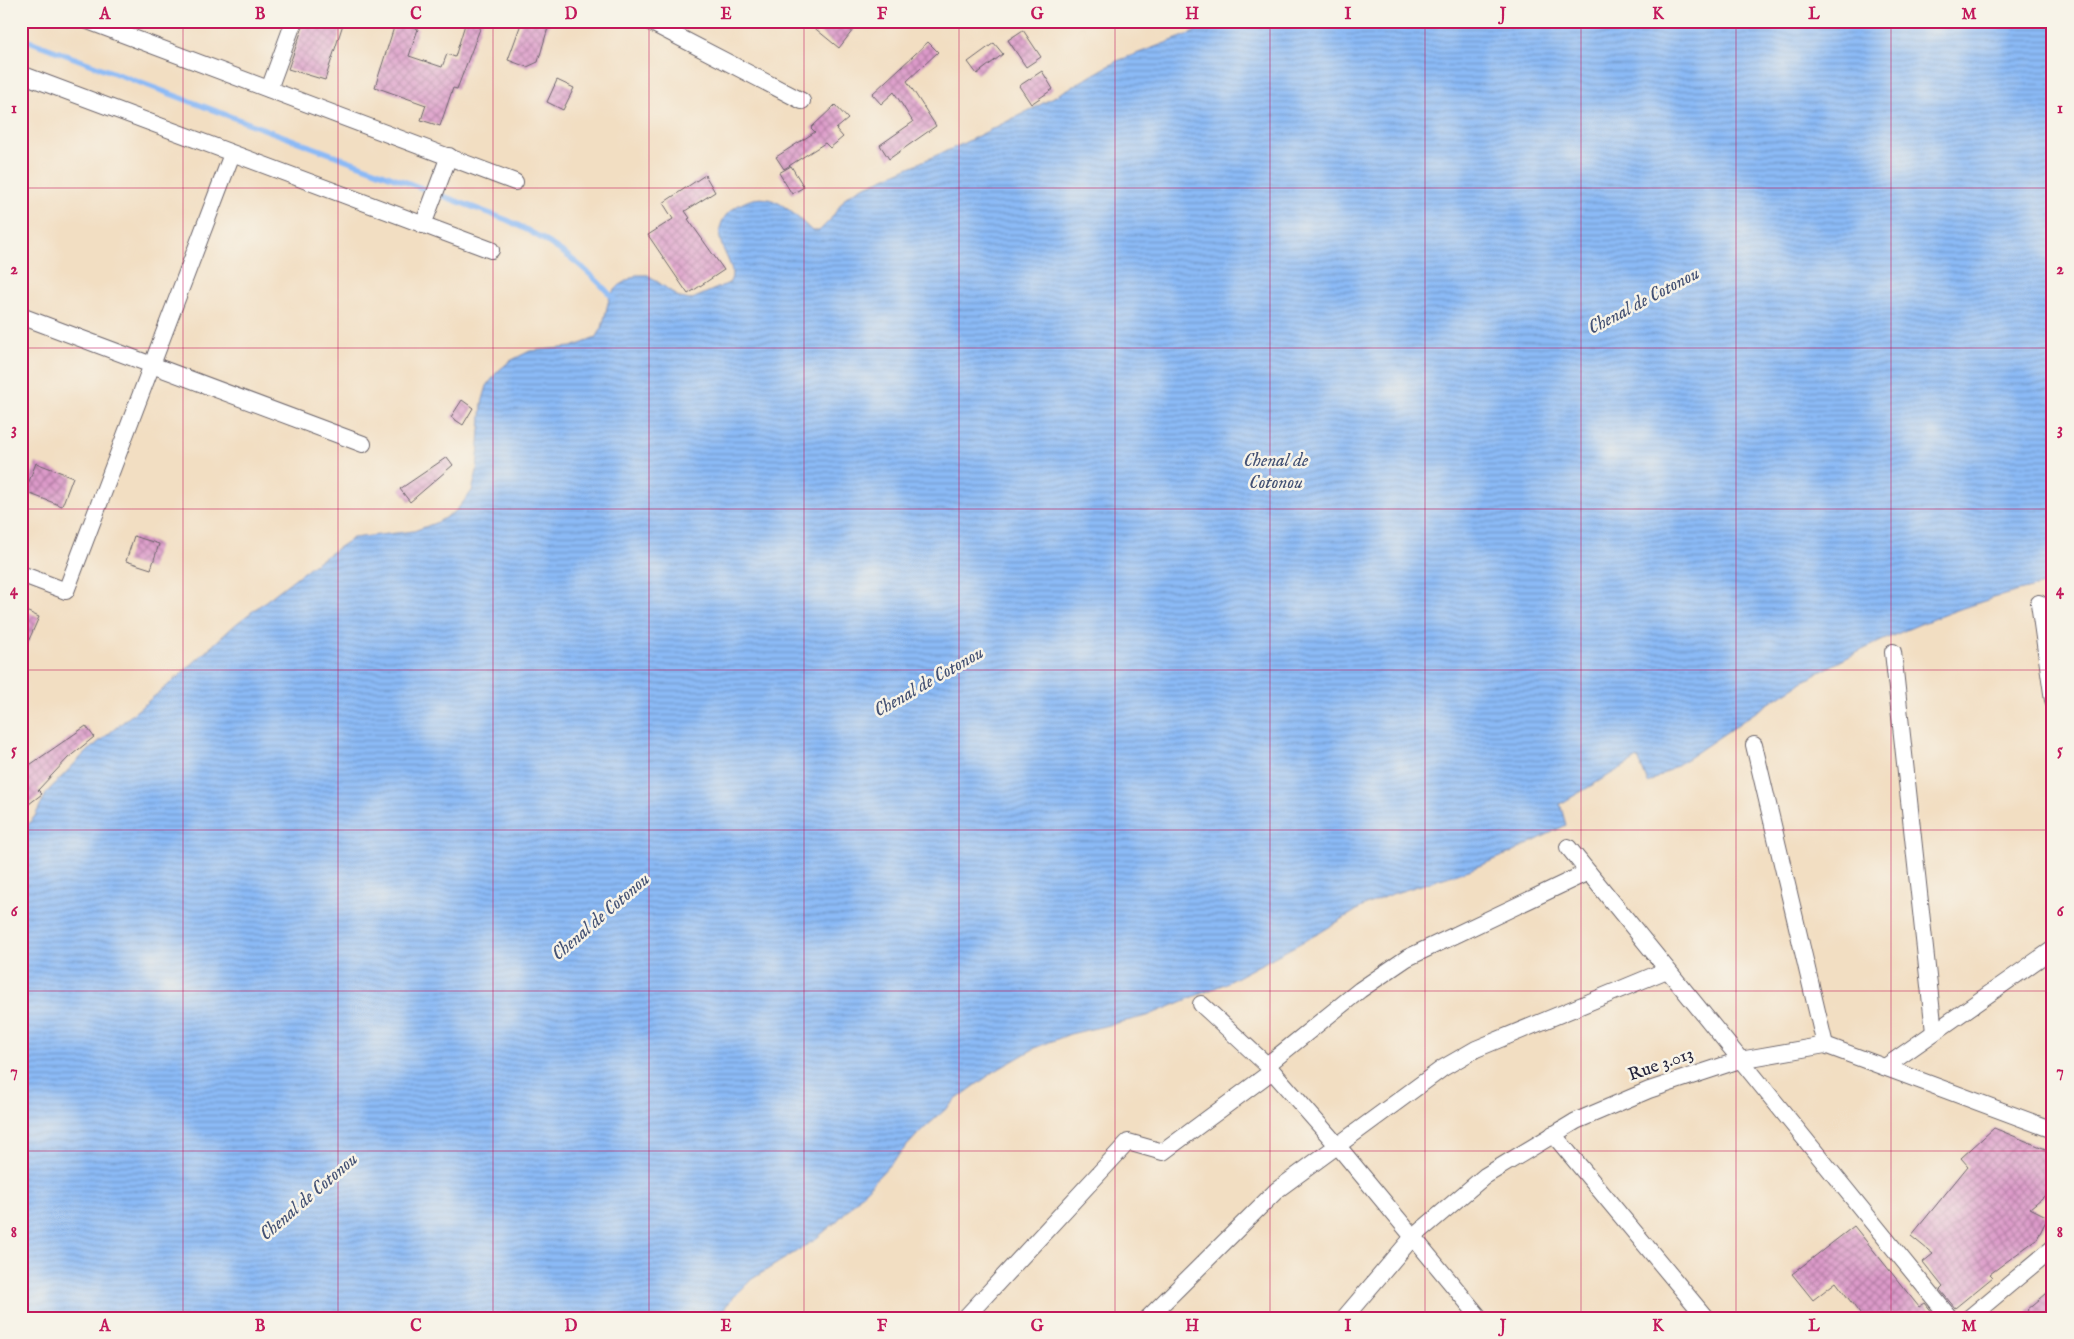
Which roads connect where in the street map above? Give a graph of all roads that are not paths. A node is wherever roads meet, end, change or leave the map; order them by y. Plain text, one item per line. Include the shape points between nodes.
1 (88, 21) edge
2 (294, 21) edge
3 (648, 21) edge
4 (21, 74) edge
5 (269, 89) junction
6 (802, 102) dead end
7 (232, 154) junction
8 (449, 156) junction
9 (515, 182) dead end
10 (423, 225) junction
11 (491, 250) dead end
12 (21, 316) edge
13 (152, 365) junction
14 (363, 444) dead end
15 (21, 574) edge
16 (2039, 603) dead end
17 (1893, 652) dead end
18 (2053, 700) edge
19 (1754, 745) dead end
20 (1568, 848) dead end
21 (1588, 872) junction
22 (2053, 949) edge
23 (1667, 970) junction
24 (1201, 1004) dead end
25 (1934, 1032) junction
26 (1825, 1045) junction
27 (1740, 1060) junction
28 (1269, 1068) junction
29 (1885, 1068) junction
30 (2053, 1130) edge
31 (1553, 1134) junction
32 (1337, 1145) junction
33 (1412, 1238) junction
34 (2053, 1248) edge
35 (965, 1318) edge
36 (1148, 1318) edge
37 (1344, 1318) edge
38 (1480, 1318) edge
39 (1706, 1318) edge
40 (1950, 1318) edge
41 (1970, 1318) edge

1 - 5 street
2 - 5 street
3 - 6 street
4 - 7 street
5 - 8 street
7 - 10 street
7 - 13 street
8 - 9 street
8 - 10 street
10 - 11 street
12 - 13 street
13 - 14 street
13 - 15 street via 66,591
16 - 18 street
17 - 25 street
19 - 26 street
20 - 21 street
21 - 23 street
21 - 28 street via 1407,958 1360,990
22 - 25 street
23 - 27 street
23 - 32 street via 1476,1049 1443,1068
24 - 28 street
25 - 29 street
26 - 27 street, Rue 3.013
26 - 29 street
27 - 31 street, Rue 3.013 via 1606,1107
27 - 40 street
28 - 32 street
28 - 35 street via 1163,1152 1128,1142
29 - 30 street
31 - 33 street, Rue 3.013 via 1485,1176
31 - 39 street
32 - 33 street
32 - 36 street via 1277,1190
33 - 37 street, Rue 3.013
33 - 38 street
34 - 41 street

